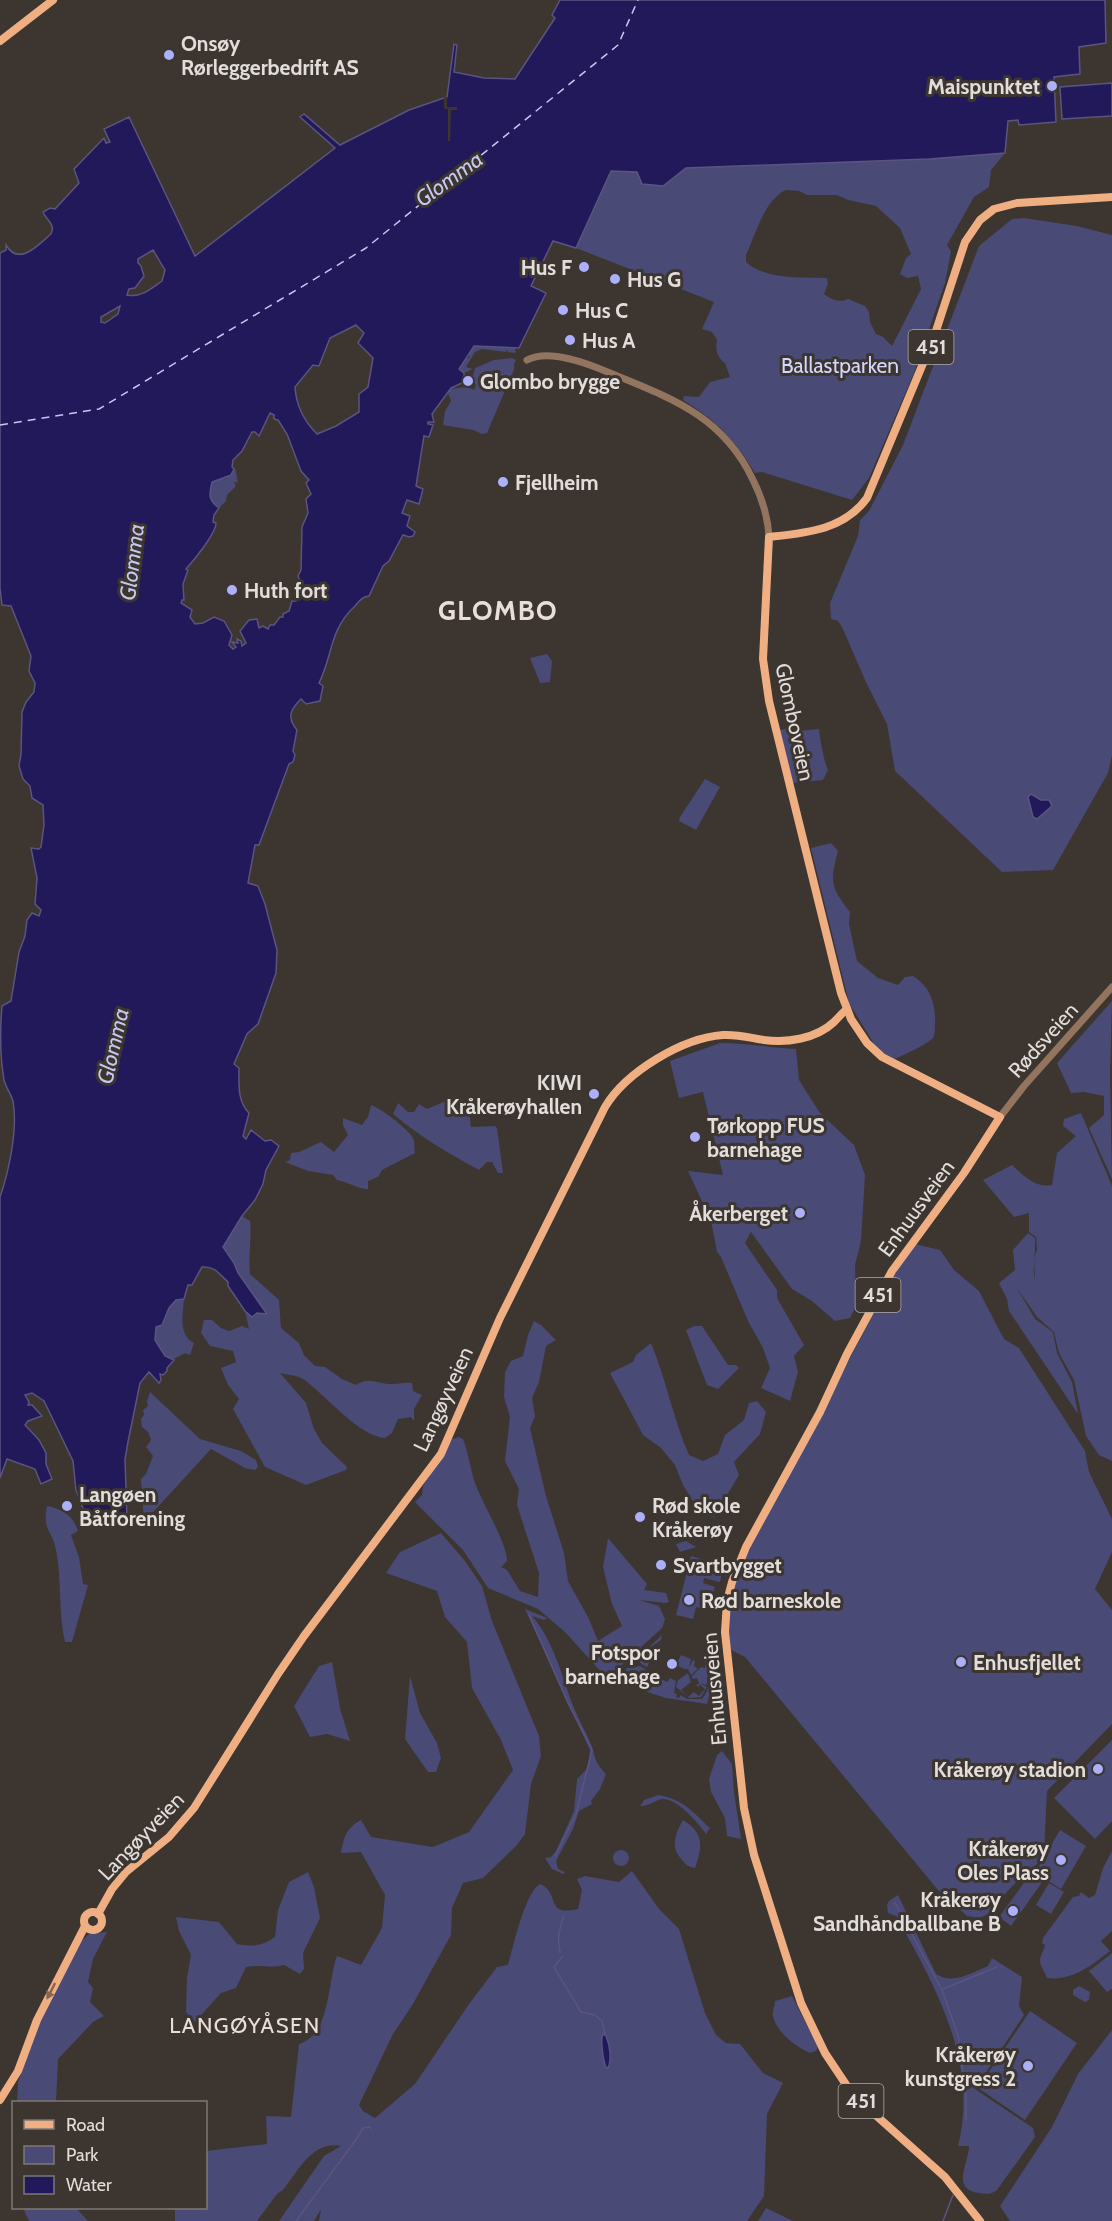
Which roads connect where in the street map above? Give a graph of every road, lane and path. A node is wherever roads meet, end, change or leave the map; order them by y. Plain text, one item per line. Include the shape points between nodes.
1 (52, 0) edge
2 (0, 41) edge
3 (1112, 197) edge
4 (527, 360) dead end
5 (769, 537) junction
6 (1112, 987) edge
7 (847, 1009) junction
8 (851, 1019) junction
9 (834, 1022) junction
10 (1000, 1117) junction
11 (98, 1914) junction
12 (89, 1928) junction
13 (0, 2100) edge
14 (980, 2221) edge

1 - 2 main road
3 - 5 main road, 451 via 1017,203 994,209 980,220 965,242 934,337 867,498 849,517 828,527
4 - 5 street, Glomboveien via 542,355 587,363 667,396 702,416 731,444 746,467 760,495
5 - 7 main road, Glomboveien via 765,682 835,975
6 - 10 street, Rødsveien
7 - 8 main road, Glomboveien
7 - 9 main road, Langøyveien
8 - 9 main road, Langøyveien
8 - 10 main road, Glomboveien via 882,1057
9 - 11 main road, Langøyveien via 806,1037 788,1041 730,1035 706,1038 646,1066 615,1090 508,1302 441,1454 284,1664 194,1808 170,1837 126,1872
10 - 14 main road, Enhuusveien / 451 via 964,1173 904,1252 868,1314 820,1412 740,1558 729,1591 725,1623 747,1824 809,2021 832,2065 855,2094 940,2171
11 - 12 main road via 102,1924 98,1929
11 - 12 main road via 87,1914
12 -> 13 main road via 68,1956 18,2071

